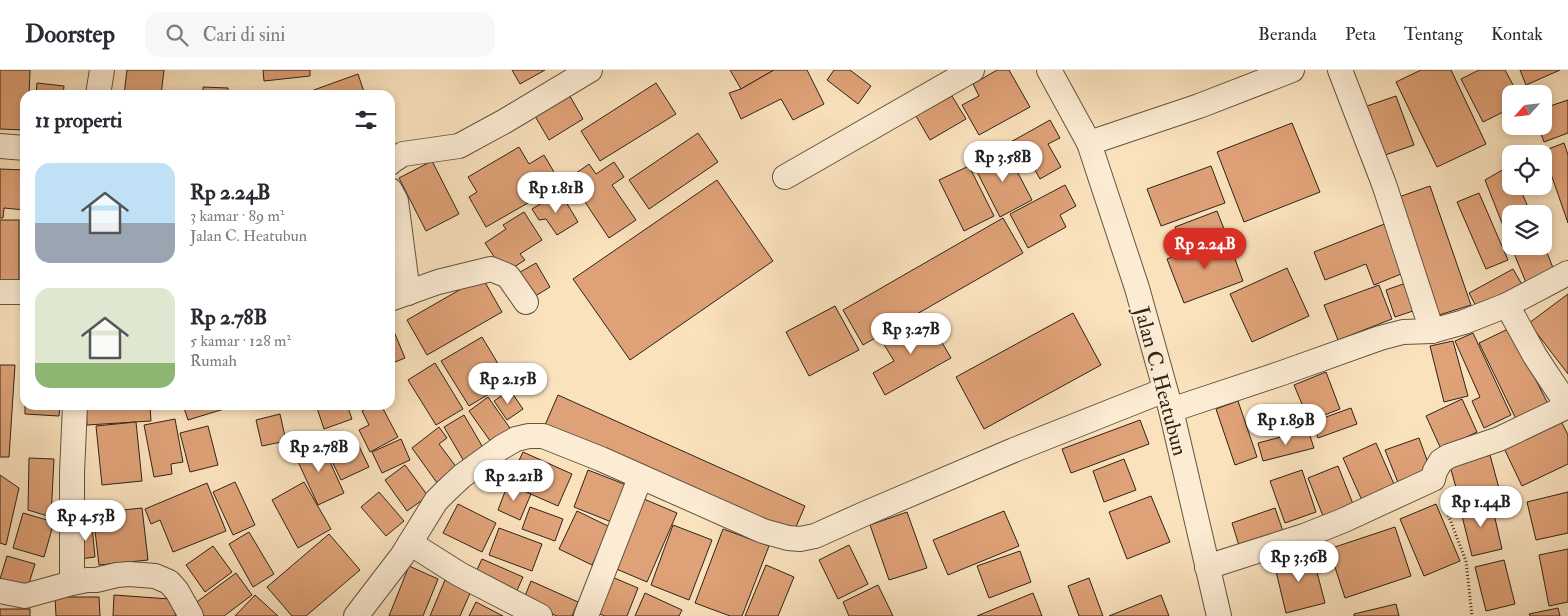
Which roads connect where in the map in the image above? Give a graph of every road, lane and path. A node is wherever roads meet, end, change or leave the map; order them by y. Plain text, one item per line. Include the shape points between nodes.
1 (102, 70) edge
2 (590, 70) edge
3 (972, 70) edge
4 (1049, 70) edge
5 (1292, 70) edge
6 (1340, 70) edge
7 (99, 90) edge
8 (1089, 143) junction
9 (0, 146) edge
10 (20, 148) edge
11 (395, 160) edge
12 (784, 177) dead end
13 (395, 199) edge
14 (1568, 273) edge
15 (0, 292) edge
16 (20, 292) edge
17 (399, 296) edge
18 (526, 302) dead end
19 (1507, 305) junction
20 (1432, 331) junction
21 (1168, 400) junction
22 (1568, 406) edge
23 (75, 410) edge
24 (640, 478) junction
25 (1433, 479) junction
26 (410, 543) junction
27 (1207, 567) junction
28 (72, 583) junction
29 (0, 591) edge
30 (191, 616) edge
31 (356, 616) edge
32 (540, 616) edge
33 (586, 616) edge
34 (1219, 616) edge
35 (1472, 616) edge

1 - 7 street
2 - 11 street via 459,146 403,154
3 - 12 street
4 - 8 street, Jalan C. Heatubun
5 - 8 street
6 - 20 street via 1384,184
8 - 21 street, Jalan C. Heatubun
9 - 10 street
13 - 17 street
14 - 19 street
15 - 16 street
17 - 18 street via 491,268 508,276
19 - 20 street
19 - 22 street
20 - 21 street via 1403,332 1380,338 1282,373
21 - 24 street via 1014,450 807,538 772,534
21 - 27 street, Jalan C. Heatubun
22 - 25 street via 1499,439 1449,456 1441,461
23 - 28 street
24 - 26 street via 542,436 516,439 488,456 447,490 436,501
24 - 33 street
25 - 27 street via 1304,536
25 - 35 path via 1466,561
26 - 31 street
26 - 32 street via 459,574
27 - 34 street, Jalan C. Heatubun
28 - 29 street via 25,596
28 - 30 street via 129,574 155,576 178,591

